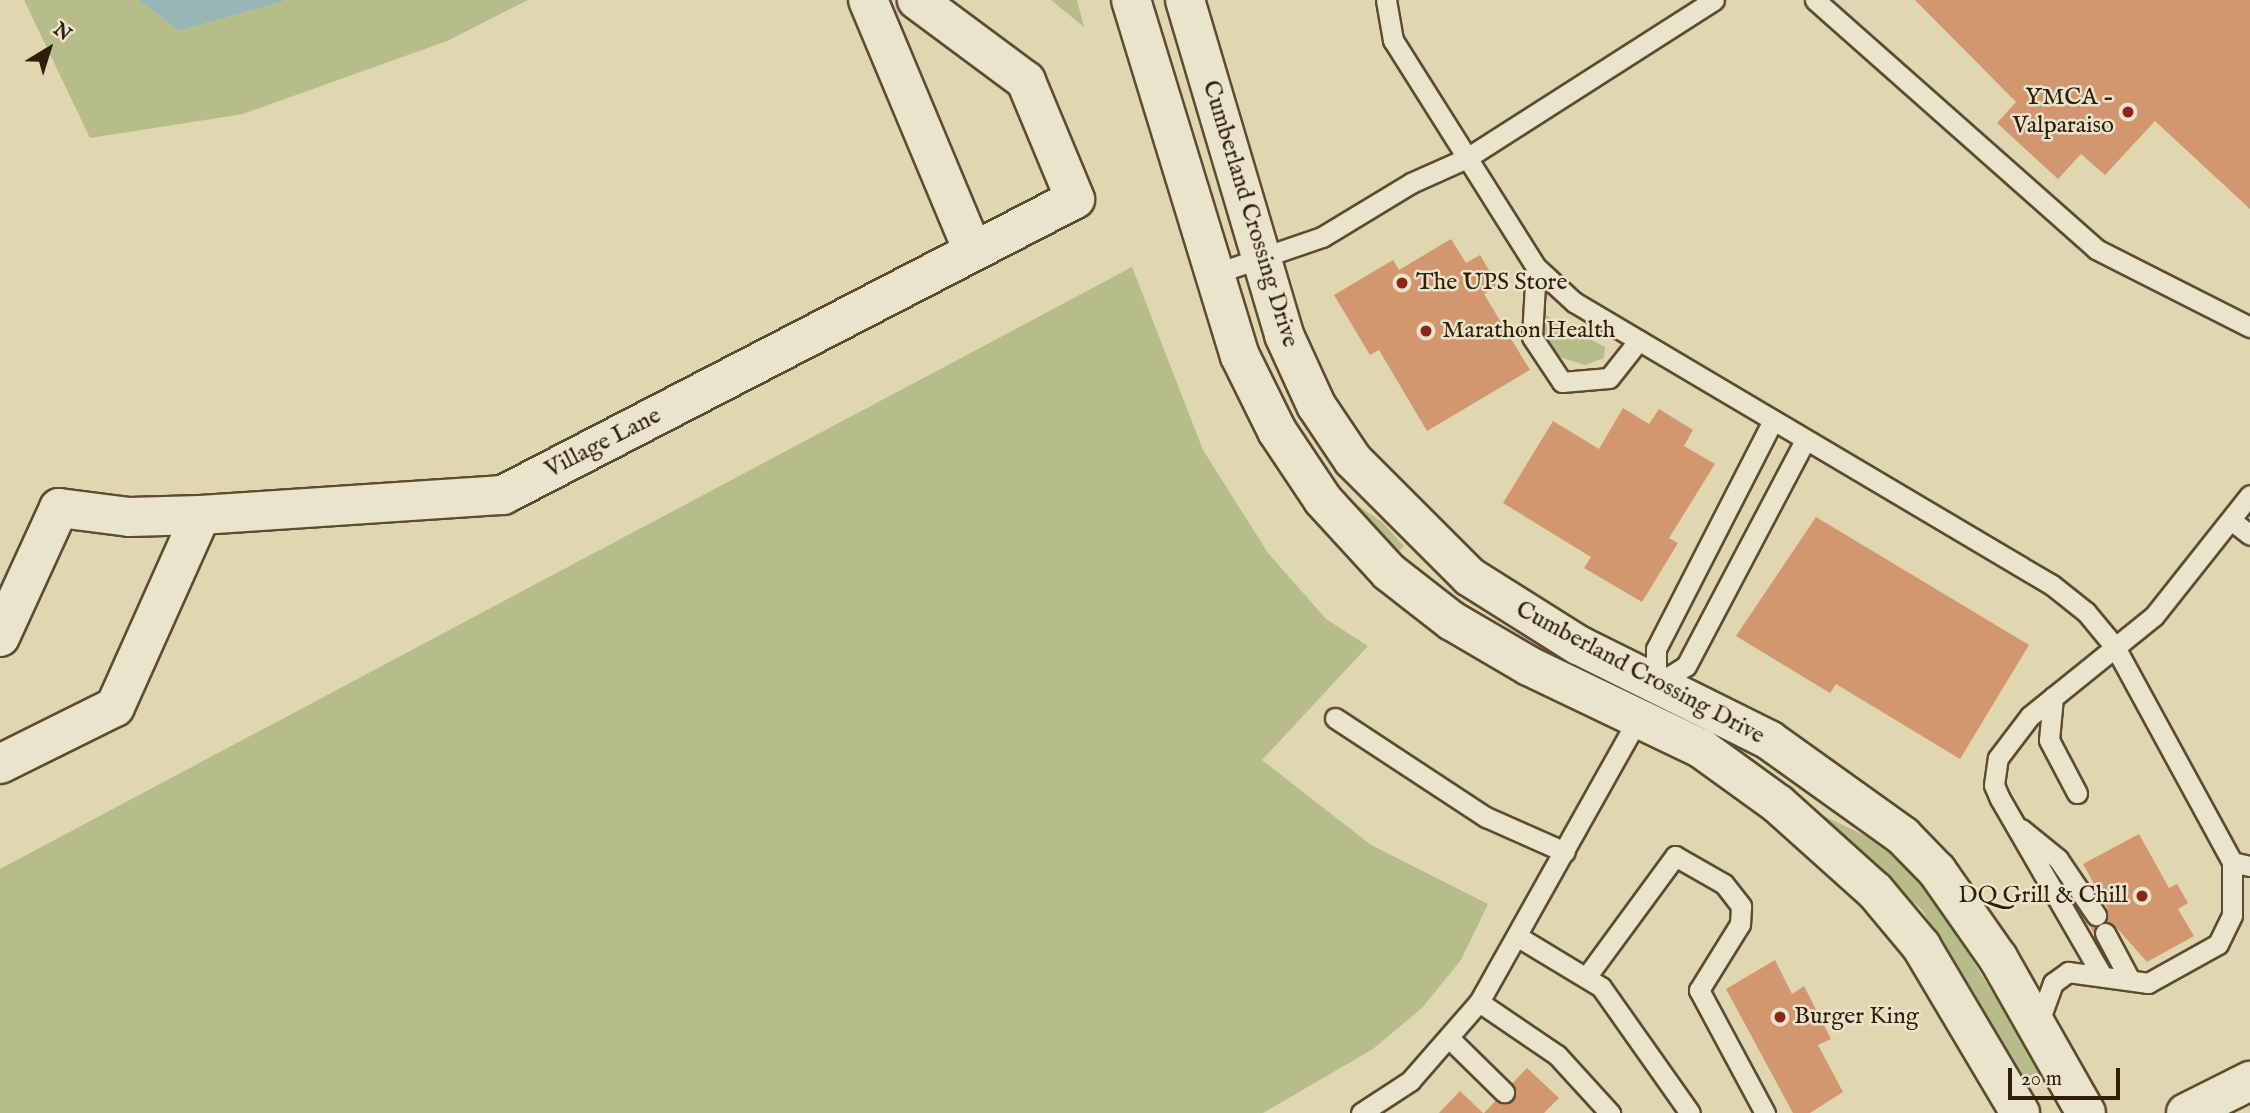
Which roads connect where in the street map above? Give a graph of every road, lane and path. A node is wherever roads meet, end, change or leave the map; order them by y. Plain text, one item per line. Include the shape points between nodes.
1 (868, 0) edge
2 (917, 0) edge
3 (1131, 0) edge
4 (1185, 0) edge
5 (1385, 0) edge
6 (1714, 0) edge
7 (1815, 0) edge
8 (1467, 158) junction
9 (973, 251) junction
10 (1261, 259) junction
11 (1536, 267) junction
12 (1214, 274) junction
13 (2250, 327) edge
14 (1639, 340) junction
15 (1772, 422) junction
16 (1804, 442) junction
17 (2250, 495) edge
18 (201, 515) junction
19 (2231, 520) junction
20 (2250, 535) edge
21 (0, 637) edge
22 (2115, 648) junction
23 (1657, 684) junction
24 (2053, 697) junction
25 (1335, 718) dead end
26 (1639, 718) junction
27 (0, 764) edge
28 (2077, 793) dead end
29 (2012, 822) junction
30 (1565, 852) junction
31 (2241, 864) edge
32 (1520, 938) junction
33 (2100, 972) junction
34 (1587, 976) junction
35 (2129, 978) junction
36 (1479, 1002) junction
37 (2037, 1028) junction
38 (1450, 1039) junction
39 (2250, 1081) edge
40 (1504, 1091) dead end
41 (1361, 1113) edge
42 (1610, 1113) edge
43 (1690, 1113) edge
44 (1765, 1113) edge
45 (2020, 1113) edge
46 (2086, 1113) edge
47 (2186, 1113) edge

1 - 9 street
2 - 9 street, Village Lane via 1026,81 1075,199
3 - 12 street, Cumberland Crossing Drive
4 - 10 street, Cumberland Crossing Drive
5 - 8 lane via 1393,40
6 - 8 lane
7 - 13 lane via 2096,249
8 - 10 lane via 1410,183 1322,237
8 - 11 lane
9 - 18 street, Village Lane via 503,495
10 - 12 lane
10 - 23 street, Cumberland Crossing Drive via 1284,335 1316,405 1395,509 1459,569 1525,615
11 - 14 lane via 1574,302
11 - 14 lane via 1532,337 1562,382 1608,378
12 - 26 street, Cumberland Crossing Drive via 1240,356 1277,431 1354,537 1420,598 1471,633
14 - 15 lane
15 - 16 lane
15 - 23 lane via 1656,649
16 - 22 lane via 2052,585 2086,612
16 - 23 lane via 1686,666
17 - 19 lane
18 - 21 street, Village Lane via 129,517 60,508
18 - 27 street via 115,707
19 - 20 lane
19 - 22 lane via 2154,616
22 - 24 lane
22 - 31 lane
23 - 26 lane
23 - 37 street, Cumberland Crossing Drive via 1769,740 1903,836 1962,905
24 - 28 lane via 2049,740
24 - 29 lane via 1998,758 1994,785
25 - 30 lane via 1486,817
26 - 30 lane
26 - 45 street, Cumberland Crossing Drive via 1702,749 1778,804 1875,891 1956,1000
29 - 33 lane via 2061,894
29 - 35 lane via 2057,859
30 - 32 lane
31 - 35 lane via 2232,915 2218,944 2165,977 2148,983
32 - 34 lane
32 - 36 lane
33 - 35 lane
33 - 37 lane via 2059,977
34 - 43 lane via 1626,1019
34 - 44 lane via 1675,856 1724,884 1741,906 1732,940 1699,990
36 - 38 lane
36 - 42 lane via 1557,1055
37 - 46 street, Cumberland Crossing Drive
38 - 40 lane
38 - 41 lane via 1410,1081
39 - 47 street

